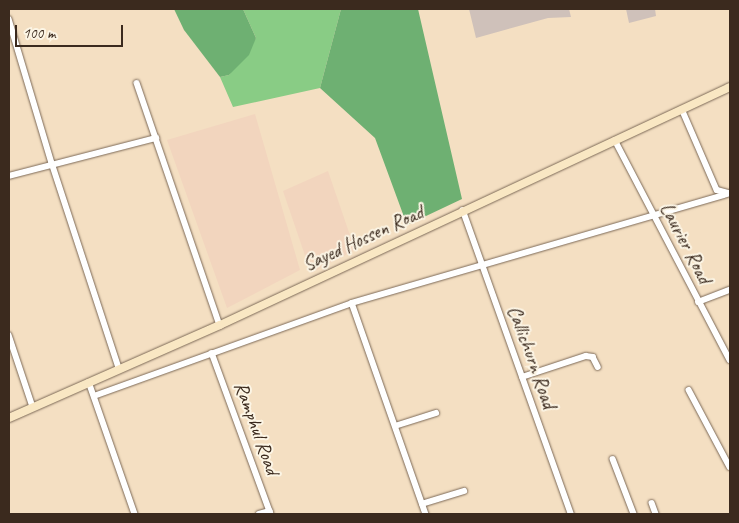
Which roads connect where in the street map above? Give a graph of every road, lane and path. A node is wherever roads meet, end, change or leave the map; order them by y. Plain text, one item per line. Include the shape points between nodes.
1 (9, 19) edge
2 (137, 83) dead end
3 (730, 87) edge
4 (682, 109) junction
5 (156, 138) junction
6 (615, 140) junction
7 (52, 163) junction
8 (9, 176) edge
9 (730, 193) edge
10 (463, 210) junction
11 (652, 214) junction
12 (482, 266) junction
13 (730, 290) edge
14 (698, 302) junction
15 (352, 303) junction
16 (220, 325) junction
17 (9, 335) edge
18 (212, 354) junction
19 (730, 360) edge
20 (598, 367) dead end
21 (120, 368) junction
22 (522, 376) junction
23 (89, 382) junction
24 (689, 390) dead end
25 (94, 396) junction
26 (33, 407) junction
27 (436, 413) dead end
28 (9, 418) edge
29 (395, 426) junction
30 (613, 459) dead end
31 (730, 468) edge
32 (464, 491) dead end
33 (652, 503) dead end
34 (422, 504) junction
35 (270, 512) edge
36 (135, 514) edge
37 (259, 514) edge
38 (426, 514) edge
39 (571, 514) edge
40 (634, 514) edge
41 (656, 514) edge

1 - 7 street
2 - 5 street
3 - 4 main road, Sayed Hossen Road
4 - 6 main road, Sayed Hossen Road
4 - 9 street via 717,190
5 - 7 street
5 - 16 street
6 - 10 main road, Sayed Hossen Road
6 - 11 street, Laurier Road
7 - 8 street
7 - 21 street
9 - 11 street
10 - 12 street, Callichurn Road
10 - 16 main road, Sayed Hossen Road
11 - 12 street
11 - 14 street, Laurier Road
12 - 15 street
12 - 22 street, Callichurn Road
13 - 14 street
14 - 19 street, Laurier Road
15 - 18 street
15 - 29 street
16 - 21 main road, Sayed Hossen Road
17 - 26 street
18 - 25 street
18 - 35 street, Ramphul Road
20 - 22 street via 594,358 589,356
21 - 23 main road, Sayed Hossen Road
22 - 39 street, Callichurn Road
23 - 25 street
23 - 26 main road, Sayed Hossen Road
24 - 31 street
25 - 36 street
26 - 28 main road, Sayed Hossen Road
27 - 29 street
29 - 34 street
30 - 40 street
32 - 34 street
33 - 41 street
34 - 38 street
35 - 37 street

